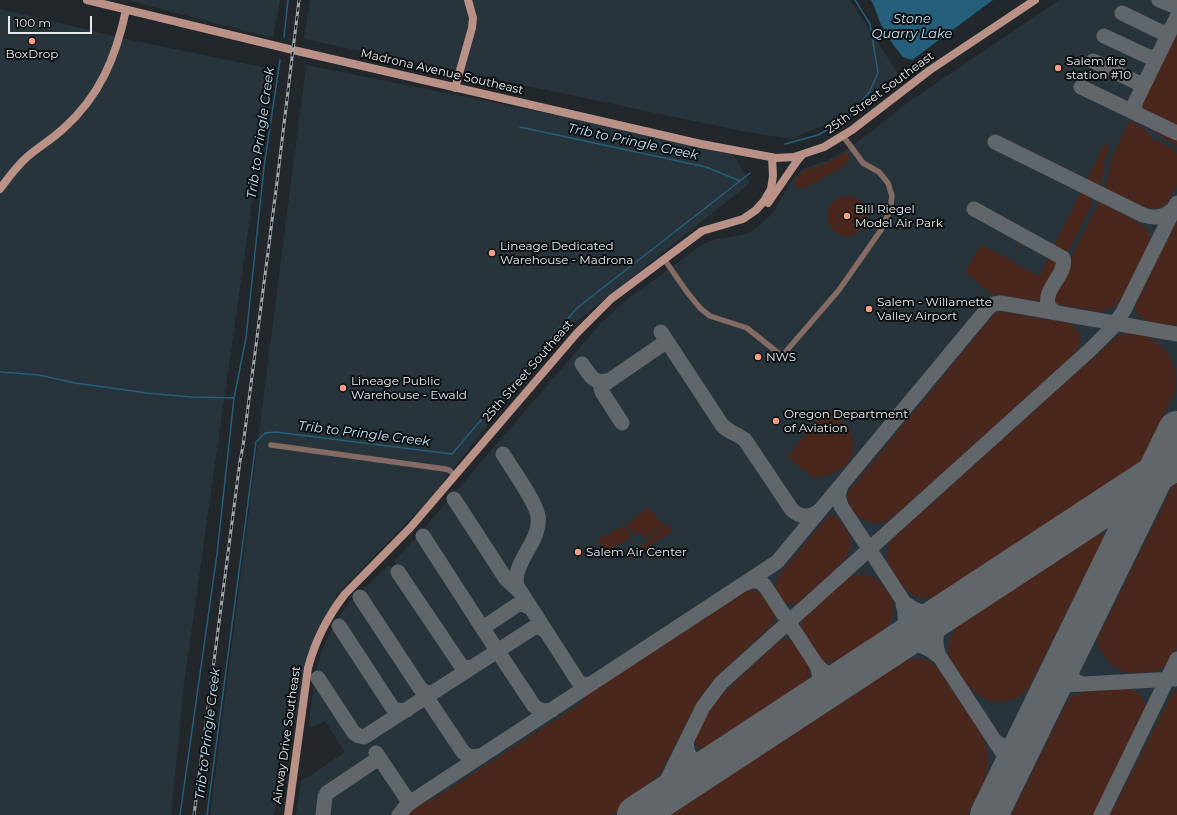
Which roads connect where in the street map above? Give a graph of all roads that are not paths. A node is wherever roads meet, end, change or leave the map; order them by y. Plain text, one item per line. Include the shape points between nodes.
1 (87, 0) edge
2 (468, 0) edge
3 (1035, 0) edge
4 (126, 10) junction
5 (455, 88) junction
6 (843, 136) junction
7 (803, 154) junction
8 (772, 157) junction
9 (794, 157) joint
10 (0, 189) edge
11 (756, 210) junction
12 (664, 259) junction
13 (271, 445) dead end
14 (455, 475) junction
15 (319, 637) joint
16 (288, 815) edge

1 - 4 main road, Madrona Avenue Southeast
2 - 5 main road via 472,28
3 - 6 main road, 25th Street Southeast via 930,70
4 - 5 main road, Madrona Avenue Southeast
4 - 10 main road via 114,55 92,97 63,129 22,162
5 - 8 main road, Madrona Avenue Southeast via 701,144
6 - 7 main road, 25th Street Southeast via 824,147
6 - 12 street via 863,163 879,172 888,183 892,196 890,210 881,230 839,290 782,356 747,328 710,316 700,308
7 - 9 main road, 25th Street Southeast
7 - 11 main road via 767,204
8 - 9 main road, Madrona Avenue Southeast
8 - 11 main road, 25th Street Southeast via 771,188
11 - 12 main road, 25th Street Southeast via 743,219 702,231
12 - 14 main road, 25th Street Southeast via 600,309
13 - 14 street via 445,469
14 - 15 main road, 25th Street Southeast via 397,542 345,594
15 - 16 main road, Airway Drive Southeast via 310,659 306,679

